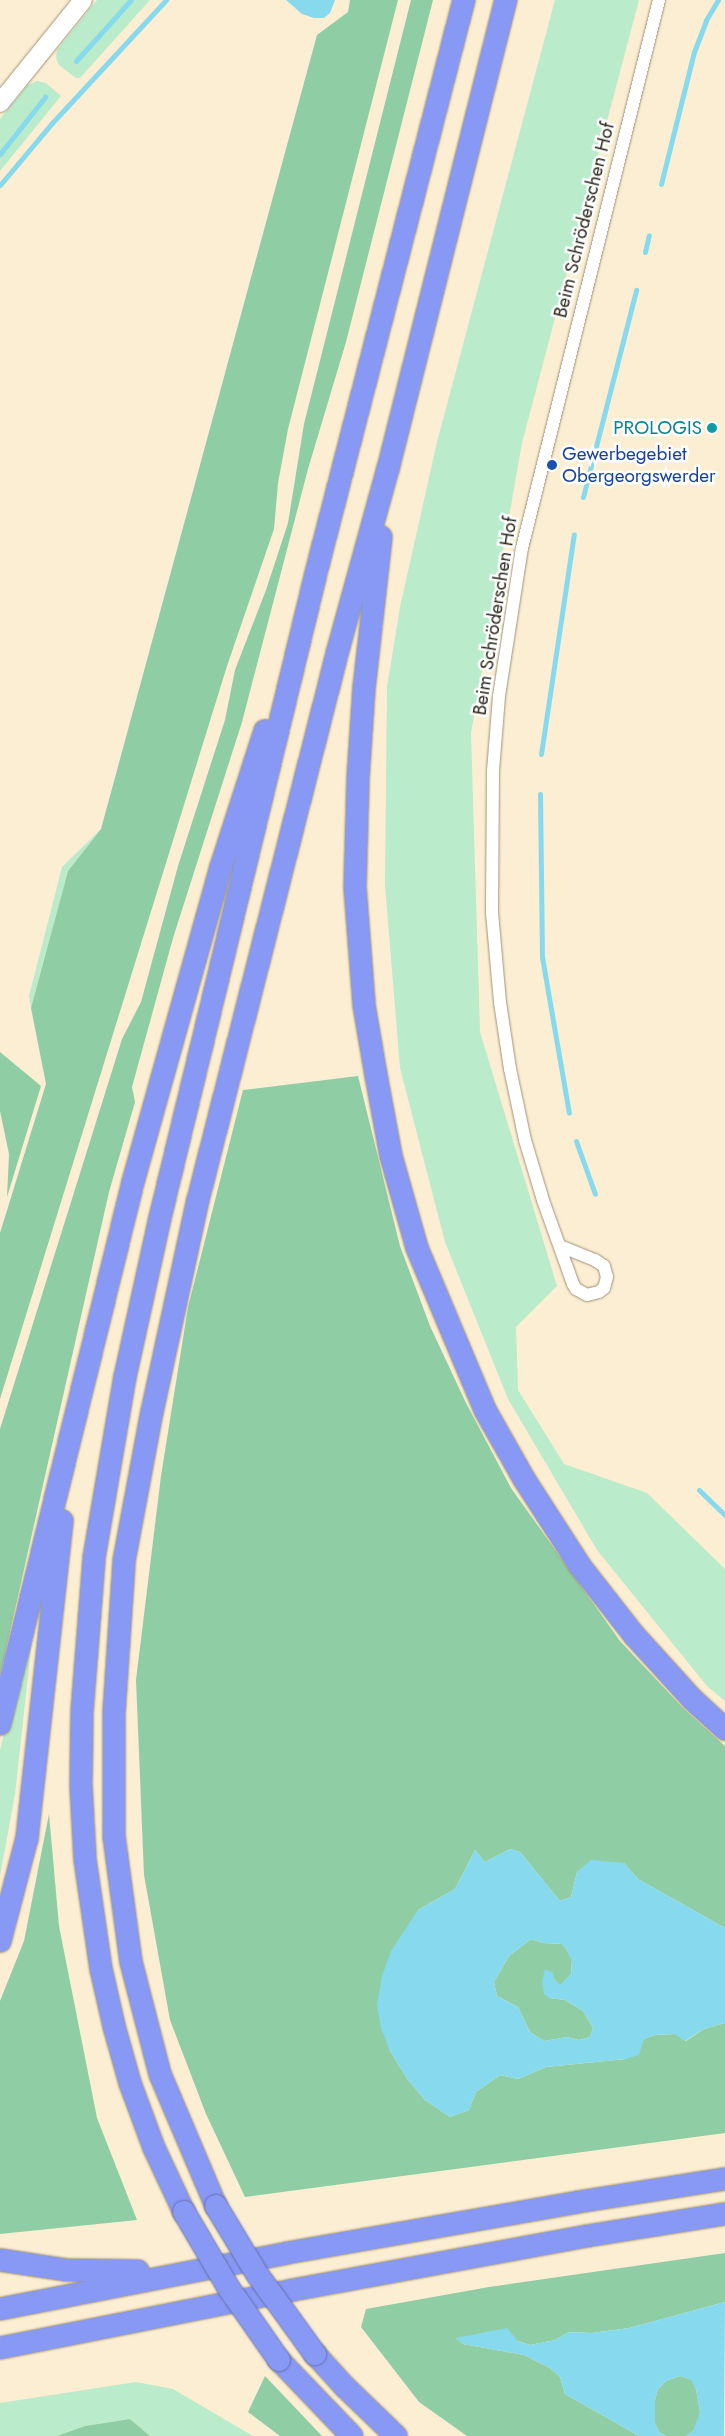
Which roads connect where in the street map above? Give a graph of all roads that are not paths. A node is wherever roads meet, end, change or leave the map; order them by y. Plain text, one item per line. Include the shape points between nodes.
1 (83, 0) edge
2 (464, 0) edge
3 (506, 0) edge
4 (659, 0) edge
5 (0, 103) edge
6 (388, 469) junction
7 (316, 573) junction
8 (560, 1246) dead end
9 (72, 1436) junction
10 (0, 1724) edge
11 (725, 1729) edge
12 (0, 1941) edge
13 (725, 2179) edge
14 (725, 2214) edge
15 (0, 2260) edge
16 (184, 2272) junction
17 (0, 2309) edge
18 (0, 2348) edge
19 (352, 2436) edge
20 (396, 2436) edge

1 - 5 street
2 - 7 highway
3 - 6 highway
4 - 8 street, Beim Schröderschen Hof via 522,548 498,706 491,865 500,1002 525,1140
6 - 11 highway via 364,688 355,887 364,1005 391,1156 417,1248 449,1328 485,1410 524,1479 580,1566 634,1635 692,1699
6 - 20 highway, bridge via 338,650 198,1200 152,1412 124,1561 114,1713 114,1836 131,1962 160,2074 216,2206 256,2274 315,2354
7 - 9 highway via 221,867 176,1021 111,1268
7 - 19 highway, bridge via 129,1358 100,1522 87,1634 82,1785 86,1859 101,1969 130,2083 154,2148 184,2212 228,2287 279,2360
9 - 10 highway
9 - 12 highway via 27,1838
13 - 16 highway
14 - 18 highway via 293,2290
15 - 16 highway via 67,2270
16 - 17 highway

